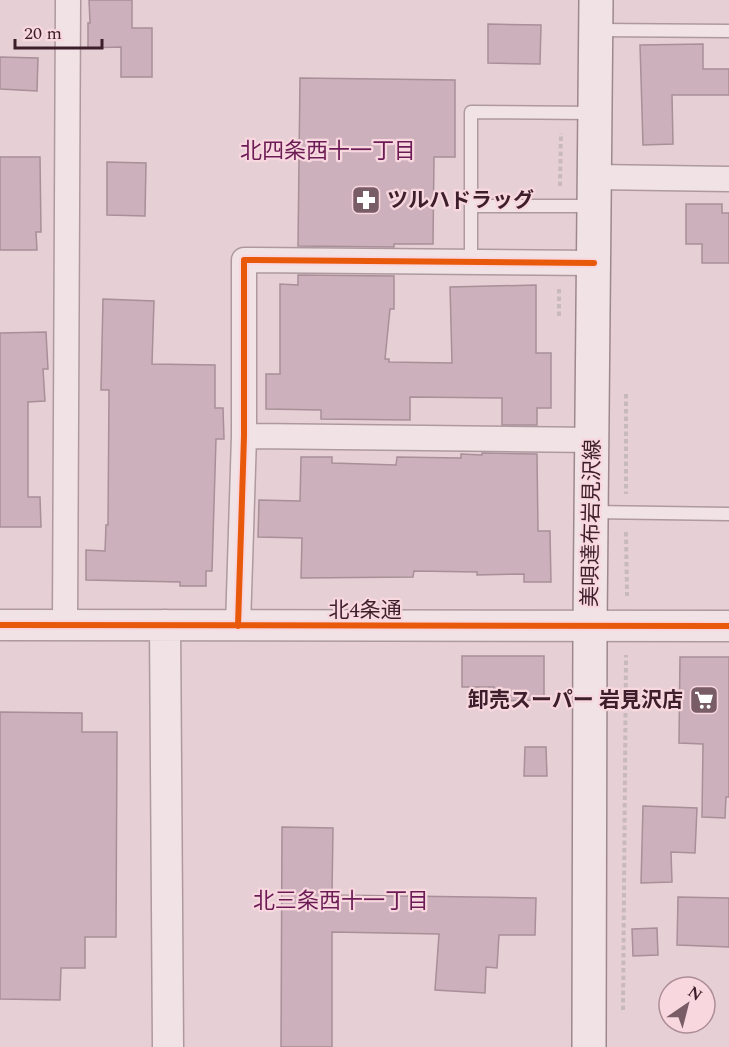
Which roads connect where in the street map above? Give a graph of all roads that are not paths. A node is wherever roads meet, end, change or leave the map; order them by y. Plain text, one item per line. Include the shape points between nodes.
1 (68, 0) edge
2 (596, 15) edge
3 (729, 31) edge
4 (595, 112) junction
5 (729, 179) edge
6 (595, 191) junction
7 (471, 206) junction
8 (471, 262) junction
9 (594, 263) junction
10 (244, 436) junction
11 (592, 440) junction
12 (591, 513) junction
13 (729, 514) edge
14 (65, 624) junction
15 (0, 625) edge
16 (165, 625) junction
17 (590, 625) junction
18 (238, 626) junction
19 (729, 626) edge
20 (168, 1047) edge
21 (589, 1047) edge

1 - 14 street
2 - 3 lane
2 - 4 main road, 美唄達布岩見沢線
4 - 6 main road, 美唄達布岩見沢線
4 - 7 lane via 471,112
5 - 6 street
6 - 7 lane
6 - 9 main road, 美唄達布岩見沢線
7 - 8 lane
8 - 9 street
8 - 10 street via 244,260
9 - 11 main road, 美唄達布岩見沢線
10 - 11 street
10 - 18 street
11 - 12 main road, 美唄達布岩見沢線
12 - 13 lane
12 - 17 main road, 美唄達布岩見沢線
14 - 15 street, 北4条通
14 - 16 street, 北4条通
16 - 18 street, 北4条通
16 - 20 street
17 - 18 street, 北4条通
17 - 19 street, 北4条通
17 - 21 main road, 美唄達布岩見沢線

